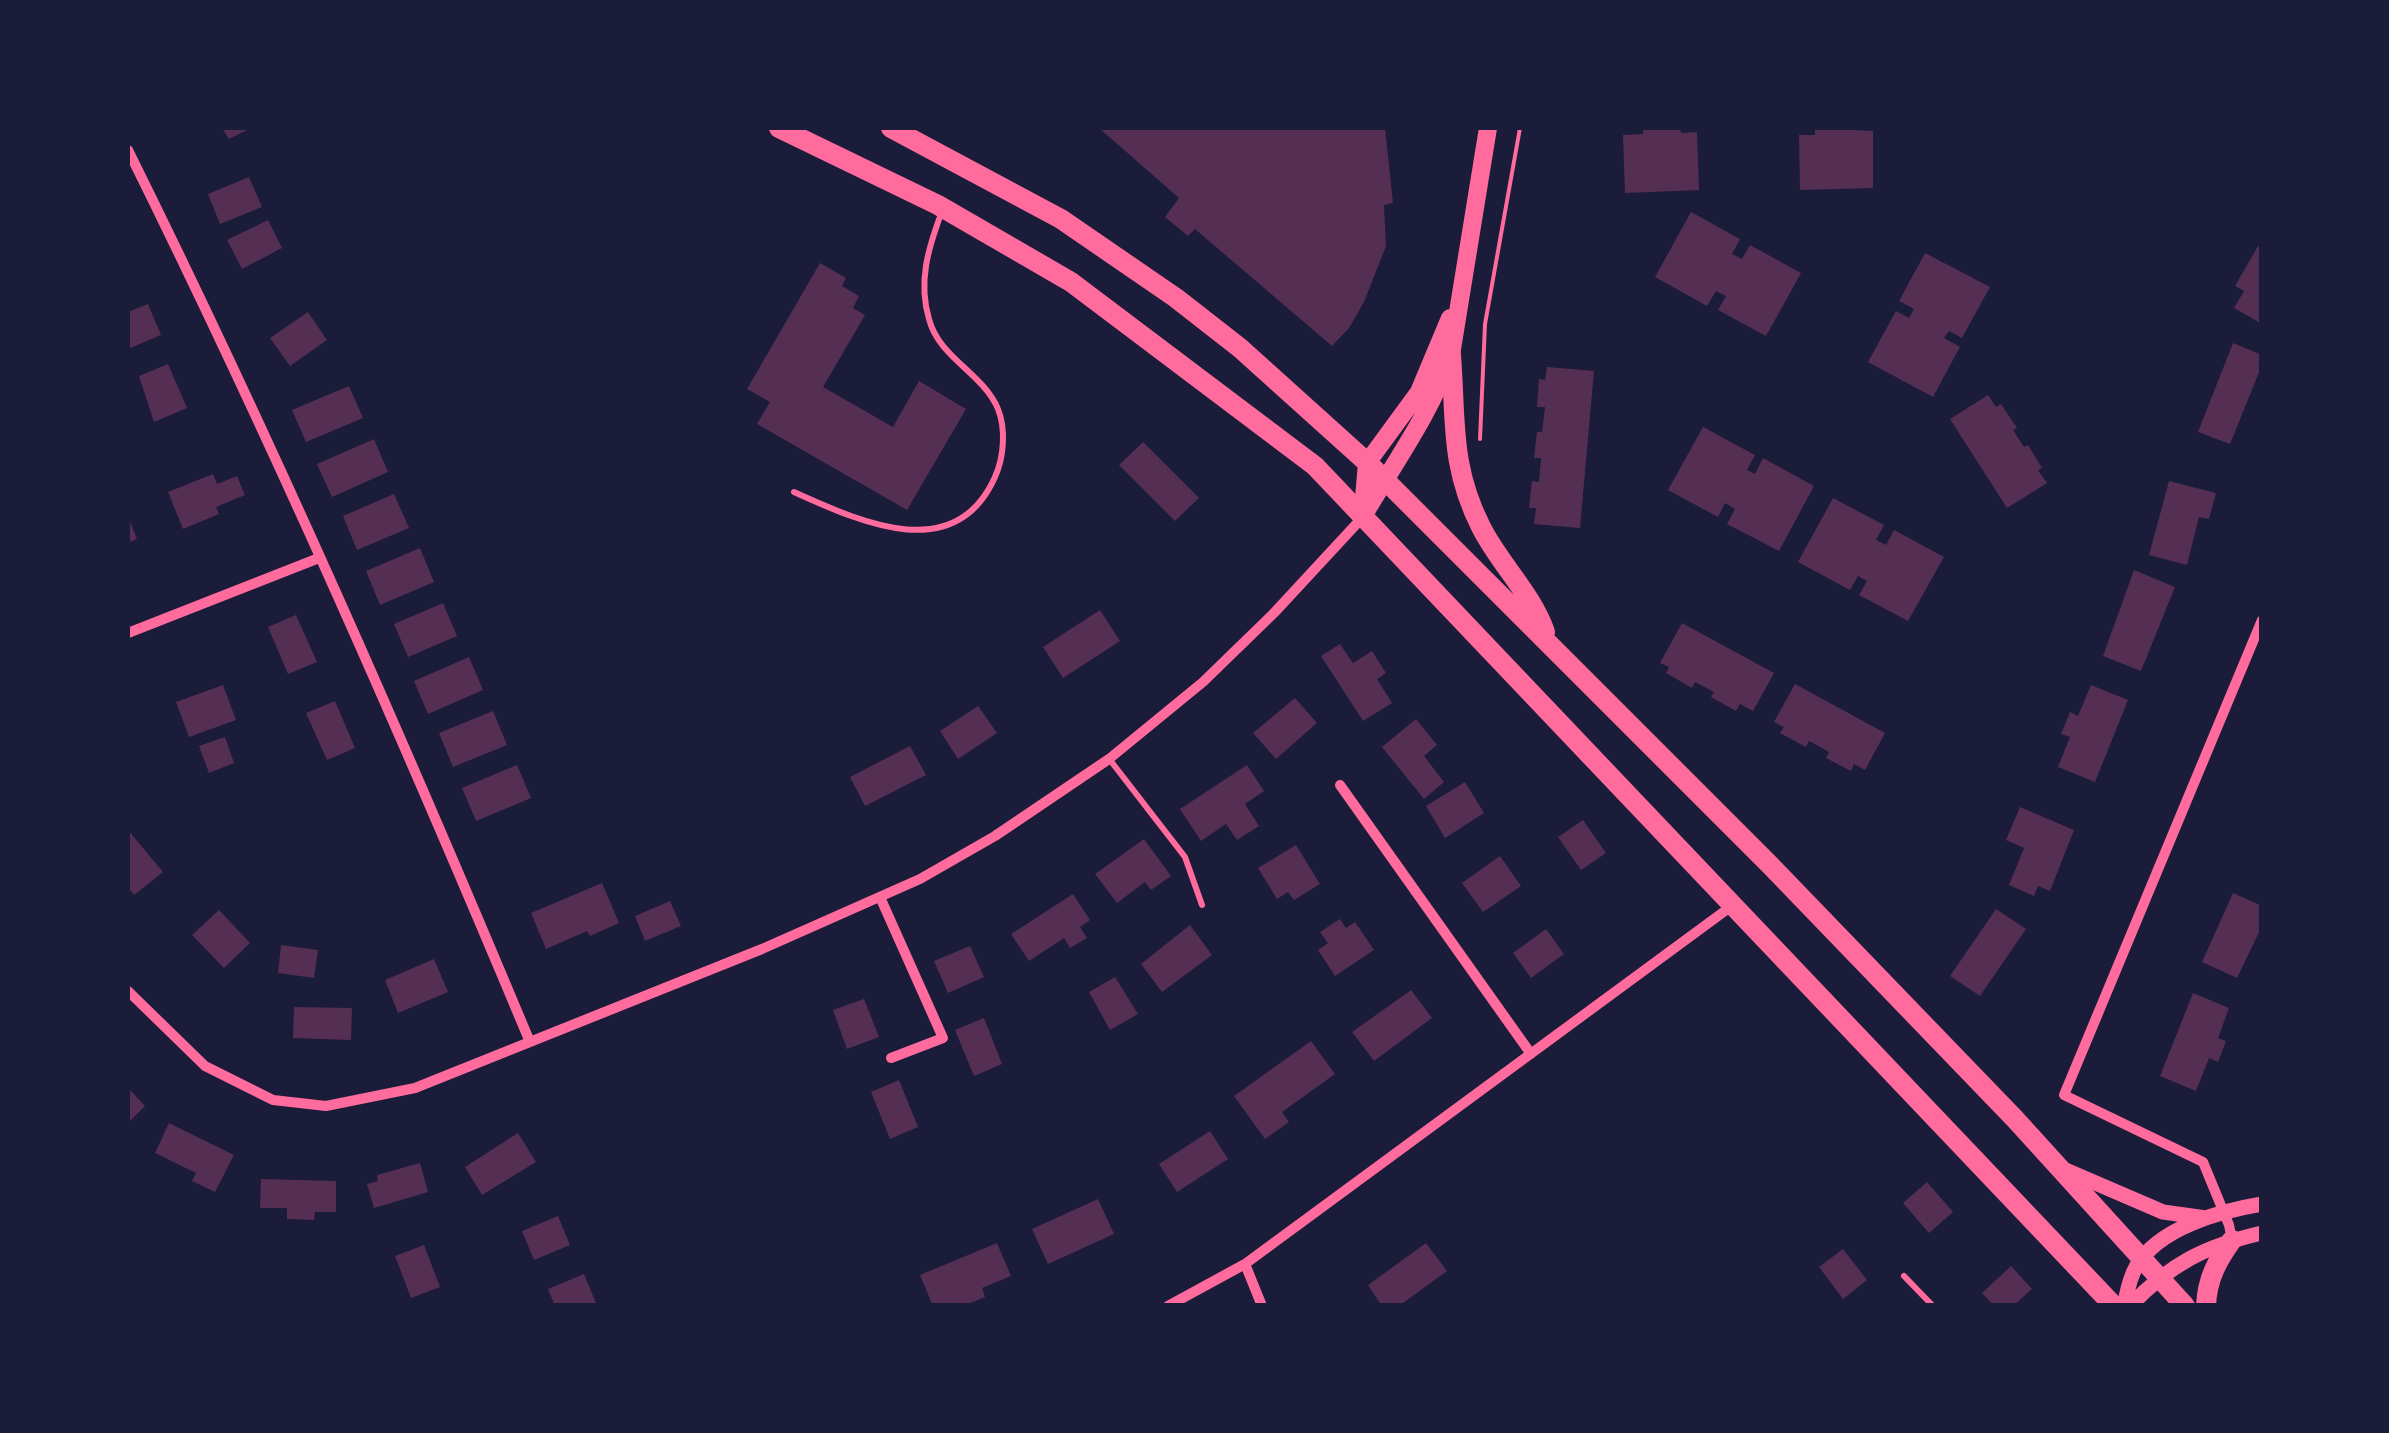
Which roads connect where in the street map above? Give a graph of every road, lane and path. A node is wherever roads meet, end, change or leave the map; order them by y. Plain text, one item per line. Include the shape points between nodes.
1 (779, 128) edge
2 (891, 128) edge
3 (1488, 128) edge
4 (1520, 128) edge
5 (128, 150) edge
6 (944, 208) junction
7 (1460, 295) junction
8 (1451, 355) junction
9 (1480, 442) dead end
10 (1367, 462) junction
11 (1385, 478) junction
12 (794, 492) dead end
13 (1362, 518) junction
14 (319, 558) junction
15 (2262, 620) edge
16 (128, 633) edge
17 (1548, 643) junction
18 (1110, 759) junction
19 (1340, 786) dead end
20 (880, 897) junction
21 (1735, 904) junction
22 (1202, 905) dead end
23 (128, 991) edge
24 (530, 1042) junction
25 (1530, 1054) junction
26 (891, 1058) dead end
27 (2060, 1168) junction
28 (2262, 1204) edge
29 (2217, 1215) junction
30 (2262, 1233) edge
31 (2232, 1240) junction
32 (2142, 1258) junction
33 (1246, 1264) junction
34 (1904, 1276) dead end
35 (2159, 1276) junction
36 (1168, 1306) edge
37 (1262, 1306) edge
38 (1933, 1306) edge
39 (2114, 1306) edge
40 (2127, 1306) edge
41 (2185, 1306) edge
42 (2206, 1306) edge

1 - 6 main road
2 - 10 main road via 1061,219 1176,298
3 - 7 main road
4 - 9 path via 1485,324
5 - 14 street
6 - 12 lane via 925,263 928,318 942,346 985,388 1000,414 1002,452 991,485 969,514 921,531 850,517
6 - 13 main road via 1071,282 1185,366 1316,466
7 - 8 main road
7 - 10 main road via 1418,392
8 - 11 main road via 1406,450
8 - 17 main road via 1463,485 1481,528 1540,616
10 - 11 main road
10 - 13 main road
11 - 13 main road
11 - 17 main road
13 - 18 street via 1203,682
13 - 21 main road
14 - 16 street
14 - 24 street
15 - 29 street via 2064,1095 2203,1162
17 - 27 main road
18 - 20 street via 995,836
18 - 22 lane via 1185,857
19 - 25 street
20 - 24 street
20 - 26 street via 944,1038
21 - 25 street
21 - 39 main road
23 - 24 street via 205,1066 273,1100 326,1106 415,1088
25 - 33 street
27 - 29 street via 2163,1212
27 - 32 main road
28 - 29 street
29 - 31 street
29 - 32 street via 2159,1242
30 - 31 street
31 - 35 street
31 - 42 main road via 2214,1265
32 - 35 main road
32 - 40 street
33 - 36 street
33 - 37 street
34 - 38 lane
35 - 40 street
35 - 41 main road

